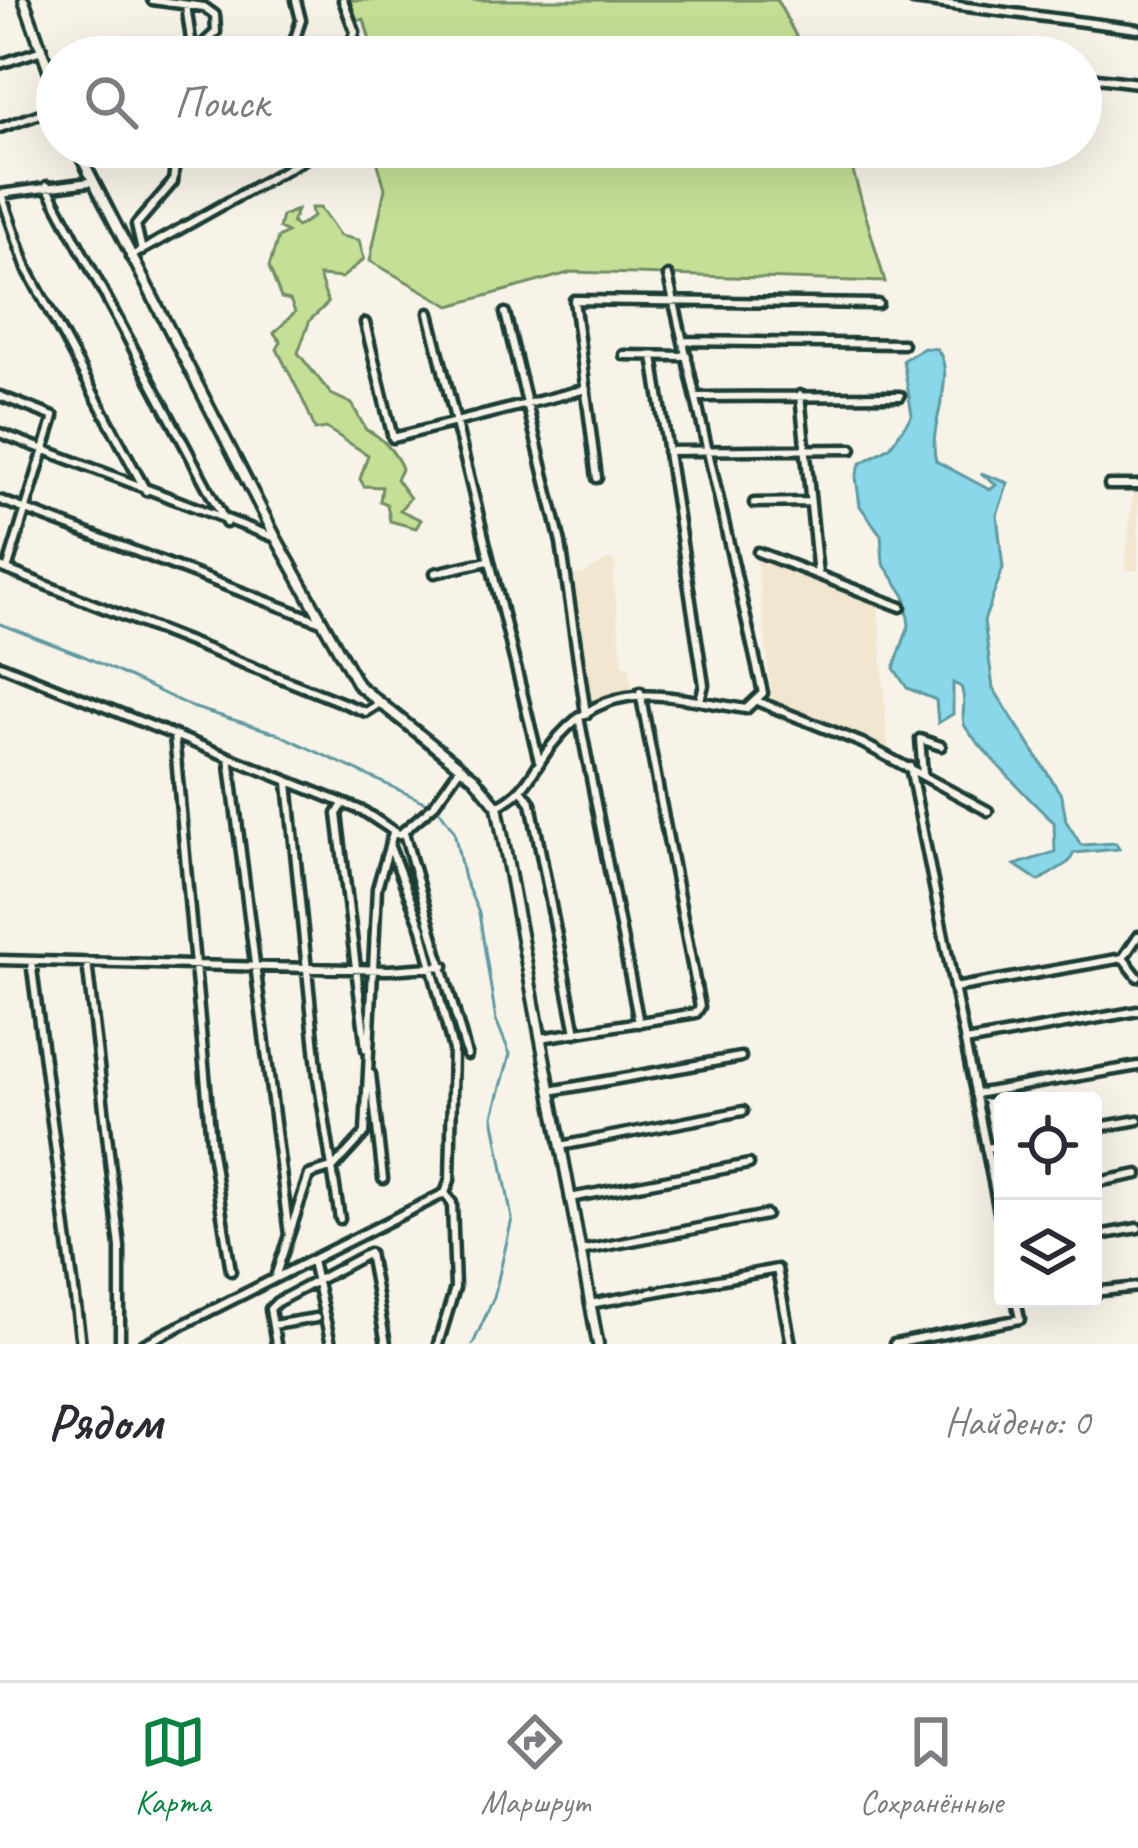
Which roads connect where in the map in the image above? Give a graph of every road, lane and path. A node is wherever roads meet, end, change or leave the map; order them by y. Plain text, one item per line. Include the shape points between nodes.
1 (24, 0) edge
2 (152, 0) edge
3 (296, 0) edge
4 (343, 0) edge
5 (913, 0) edge
6 (186, 5) junction
7 (1138, 29) edge
8 (37, 36) edge
9 (189, 36) edge
10 (212, 36) edge
11 (296, 36) edge
12 (354, 36) edge
13 (36, 52) edge
14 (0, 64) edge
15 (1102, 79) edge
16 (1138, 83) edge
17 (36, 115) edge
18 (0, 128) edge
19 (84, 168) edge
20 (174, 168) edge
21 (288, 168) edge
22 (90, 182) junction
23 (47, 186) junction
24 (0, 194) edge
25 (142, 250) junction
26 (130, 256) junction
27 (668, 276) dead end
28 (675, 304) junction
29 (878, 304) dead end
30 (506, 313) dead end
31 (429, 314) dead end
32 (365, 323) dead end
33 (683, 341) junction
34 (903, 344) dead end
35 (624, 355) dead end
36 (652, 356) junction
37 (687, 356) junction
38 (586, 389) junction
39 (800, 394) junction
40 (0, 396) edge
41 (900, 396) dead end
42 (697, 397) junction
43 (528, 404) junction
44 (454, 422) junction
45 (0, 433) edge
46 (852, 449) dead end
47 (44, 450) junction
48 (806, 450) junction
49 (668, 451) junction
50 (710, 451) junction
51 (597, 478) dead end
52 (1109, 485) dead end
53 (1138, 485) edge
54 (146, 491) junction
55 (0, 500) edge
56 (811, 502) junction
57 (754, 503) dead end
58 (26, 511) junction
59 (226, 523) junction
60 (276, 538) junction
61 (758, 552) dead end
62 (488, 561) junction
63 (4, 569) edge
64 (435, 573) dead end
65 (818, 575) junction
66 (902, 607) dead end
67 (324, 623) junction
68 (0, 665) edge
69 (640, 692) junction
70 (700, 700) junction
71 (759, 702) junction
72 (376, 705) junction
73 (583, 716) junction
74 (174, 734) junction
75 (941, 746) dead end
76 (229, 757) junction
77 (539, 765) junction
78 (910, 767) junction
79 (460, 768) junction
80 (923, 774) junction
81 (288, 783) junction
82 (523, 792) junction
83 (343, 804) junction
84 (496, 806) junction
85 (988, 811) dead end
86 (393, 833) junction
87 (404, 833) junction
88 (390, 847) junction
89 (1138, 936) edge
90 (1123, 958) junction
91 (0, 960) edge
92 (31, 962) junction
93 (87, 962) junction
94 (194, 963) junction
95 (256, 966) junction
96 (444, 966) junction
97 (311, 967) junction
98 (357, 968) junction
99 (374, 969) junction
100 (434, 970) junction
101 (1138, 977) edge
102 (954, 988) junction
103 (1138, 1011) edge
104 (639, 1023) junction
105 (576, 1034) junction
106 (541, 1038) junction
107 (965, 1042) junction
108 (467, 1055) dead end
109 (369, 1057) junction
110 (741, 1057) dead end
111 (1138, 1066) edge
112 (550, 1091) junction
113 (975, 1094) junction
114 (743, 1112) dead end
115 (1138, 1120) edge
116 (1102, 1126) edge
117 (560, 1146) junction
118 (994, 1146) edge
119 (986, 1148) junction
120 (749, 1164) dead end
121 (332, 1168) junction
122 (1138, 1174) edge
123 (994, 1178) edge
124 (383, 1180) dead end
125 (1102, 1181) edge
126 (445, 1193) junction
127 (570, 1198) junction
128 (766, 1216) dead end
129 (340, 1219) dead end
130 (1138, 1228) edge
131 (1102, 1234) edge
132 (290, 1238) junction
133 (580, 1251) junction
134 (312, 1261) junction
135 (231, 1271) dead end
136 (275, 1276) junction
137 (319, 1279) junction
138 (1138, 1287) edge
139 (1102, 1291) edge
140 (590, 1304) junction
141 (1018, 1308) edge
142 (316, 1318) dead end
143 (273, 1325) junction
144 (81, 1344) edge
145 (120, 1344) edge
146 (144, 1344) edge
147 (276, 1344) edge
148 (331, 1344) edge
149 (386, 1344) edge
150 (438, 1344) edge
151 (598, 1344) edge
152 (791, 1344) edge
153 (894, 1344) edge

1 - 8 main road
2 - 6 street
3 - 11 street
4 - 12 street
5 - 7 street
6 - 9 street
6 - 10 street via 211,10 218,20
13 - 14 street
15 - 16 street
17 - 18 street
19 - 22 main road
20 - 25 street via 173,182 136,225
21 - 25 street
22 - 23 street
22 - 26 main road
23 - 24 street
23 - 59 street
24 - 54 street via 27,269
25 - 26 street
26 - 60 main road
27 - 28 street
28 - 29 street
28 - 33 street
28 - 38 street via 574,300
30 - 43 street
31 - 44 street
32 - 44 street via 393,438
33 - 34 street
33 - 37 street
35 - 36 street
36 - 37 street
36 - 49 street
37 - 42 street
38 - 43 street
38 - 51 street
39 - 41 street
39 - 42 street
39 - 48 street
40 - 47 street via 55,418
42 - 50 street
43 - 44 street
43 - 73 street via 564,558
44 - 62 street
45 - 47 street
46 - 48 street
47 - 54 street
47 - 58 street
48 - 50 street
48 - 56 street
49 - 50 street
49 - 70 street
50 - 71 street via 764,683
52 - 53 street
54 - 59 street
55 - 58 street
56 - 57 street
56 - 65 street
58 - 63 street
58 - 67 street
59 - 60 street
60 - 67 main road
61 - 65 street
62 - 64 street
62 - 77 street
63 - 72 street via 366,712
65 - 66 street
67 - 72 main road
68 - 74 street
69 - 70 street
69 - 73 street
69 - 104 street via 700,1007
70 - 71 street via 746,709
71 - 78 street
72 - 79 main road
73 - 77 street
73 - 104 street
74 - 76 street
74 - 94 street
75 - 80 street via 920,740
76 - 81 street
76 - 95 street
77 - 82 street
78 - 80 street
78 - 102 street
79 - 84 main road
79 - 87 street
80 - 85 street
81 - 83 street
81 - 97 street
82 - 84 street
82 - 105 street
83 - 86 street
83 - 98 street via 337,814
84 - 106 main road
86 - 87 street
86 - 88 street
87 - 96 street
88 - 99 street via 377,888
88 - 100 street
89 - 90 street
90 - 101 street
90 - 102 street
91 - 92 street
92 - 93 street
92 - 144 street
93 - 94 street
93 - 145 street via 120,1246
94 - 95 street
94 - 135 street
95 - 97 street
95 - 132 street
96 - 100 street
96 - 108 street
97 - 98 street
97 - 121 street
98 - 99 street
98 - 109 street
99 - 100 street
99 - 109 street
100 - 126 street via 456,1066
102 - 107 street
103 - 107 street
104 - 105 street
105 - 106 street
106 - 112 main road
107 - 113 street
109 - 121 street via 365,1133
109 - 124 street
110 - 112 street
111 - 113 street
112 - 117 main road
113 - 119 street
114 - 117 street
115 - 116 street
117 - 127 main road
118 - 119 street
119 - 123 street
120 - 127 street
121 - 129 street
121 - 132 street via 310,1175
122 - 125 street
126 - 134 street
126 - 150 street via 452,1203 454,1288
127 - 133 main road
128 - 133 street
130 - 131 street
132 - 136 street
133 - 140 main road
134 - 136 street
134 - 137 street
136 - 146 street
137 - 143 street via 270,1309
137 - 148 street
137 - 149 street via 369,1253
138 - 139 street
140 - 151 main road
140 - 152 street via 777,1269
141 - 153 street via 1020,1318
142 - 143 street
143 - 147 street

